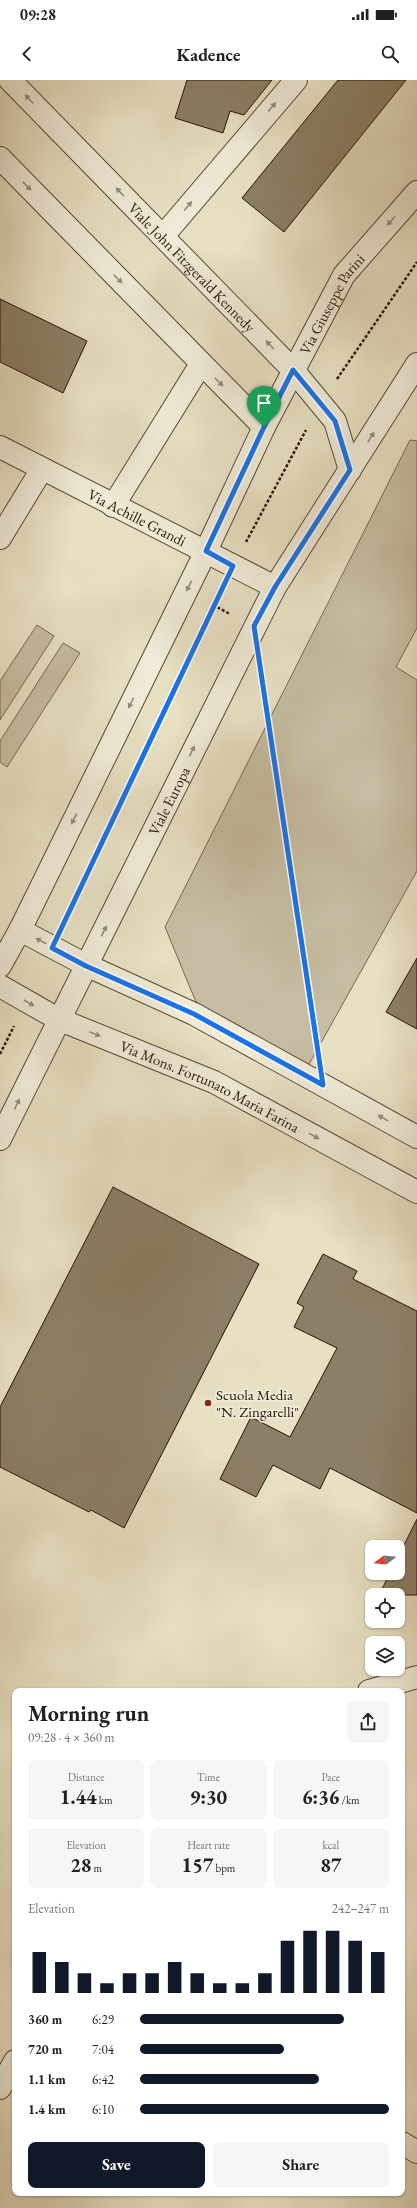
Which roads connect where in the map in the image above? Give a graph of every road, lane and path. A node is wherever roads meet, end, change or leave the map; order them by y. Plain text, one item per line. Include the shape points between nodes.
1 (10, 80) edge
2 (296, 80) edge
3 (0, 158) edge
4 (417, 192) edge
5 (163, 236) junction
6 (417, 262) edge
7 (201, 364) junction
8 (417, 364) edge
9 (293, 370) junction
10 (321, 403) junction
11 (264, 427) junction
12 (0, 448) edge
13 (42, 469) junction
14 (350, 470) junction
15 (113, 506) junction
16 (0, 538) edge
17 (206, 551) junction
18 (233, 566) junction
19 (275, 587) junction
20 (186, 591) junction
21 (214, 606) junction
22 (254, 626) junction
23 (261, 674) dead end
24 (20, 930) junction
25 (52, 948) junction
26 (0, 966) edge
27 (86, 966) junction
28 (0, 986) edge
29 (26, 1000) junction
30 (58, 1019) junction
31 (0, 1054) edge
32 (323, 1085) junction
33 (417, 1137) edge
34 (0, 1139) edge
35 (417, 1192) edge
36 (417, 1677) edge
37 (379, 1688) edge
38 (12, 2066) edge
39 (0, 2088) edge
40 (405, 2145) edge
41 (417, 2152) edge

5 -> 1 street, Viale John Fitzgerald Kennedy
5 -> 2 street
3 -> 7 street
4 -> 9 street, Via Giuseppe Parini via 344,275
9 -> 5 street, Viale John Fitzgerald Kennedy
6 - 10 path
7 -> 11 street
7 - 15 street
14 -> 8 street
9 - 10 street, Viale John Fitzgerald Kennedy
9 - 11 street, Via Giuseppe Parini
10 - 14 street, Viale John Fitzgerald Kennedy via 335,421
10 - 18 path
11 - 17 street
12 - 13 street, Via Achille Grandi
13 - 15 street, Via Achille Grandi
13 - 16 street
14 - 19 street, Viale Europa
15 - 17 street, Via Achille Grandi
17 - 18 street, Via Achille Grandi
17 -> 20 street
18 - 19 street, Via Achille Grandi
18 - 21 path
19 - 22 street, Viale Europa
20 - 21 path
20 -> 24 street
21 - 22 path
21 - 25 path
27 -> 22 street, Viale Europa
23 - 32 path
25 -> 24 street
24 - 26 street
25 - 27 street
27 - 30 street, Viale Europa
27 - 32 street via 194,1014
28 - 29 street, Via Mons. Fortunato Maria Farina
29 -> 30 street, Via Mons. Fortunato Maria Farina
29 - 31 path
34 -> 30 street, Viale Europa
30 -> 35 street, Via Mons. Fortunato Maria Farina via 214,1082
33 -> 32 street
36 - 37 street
38 - 39 street
40 - 41 street

